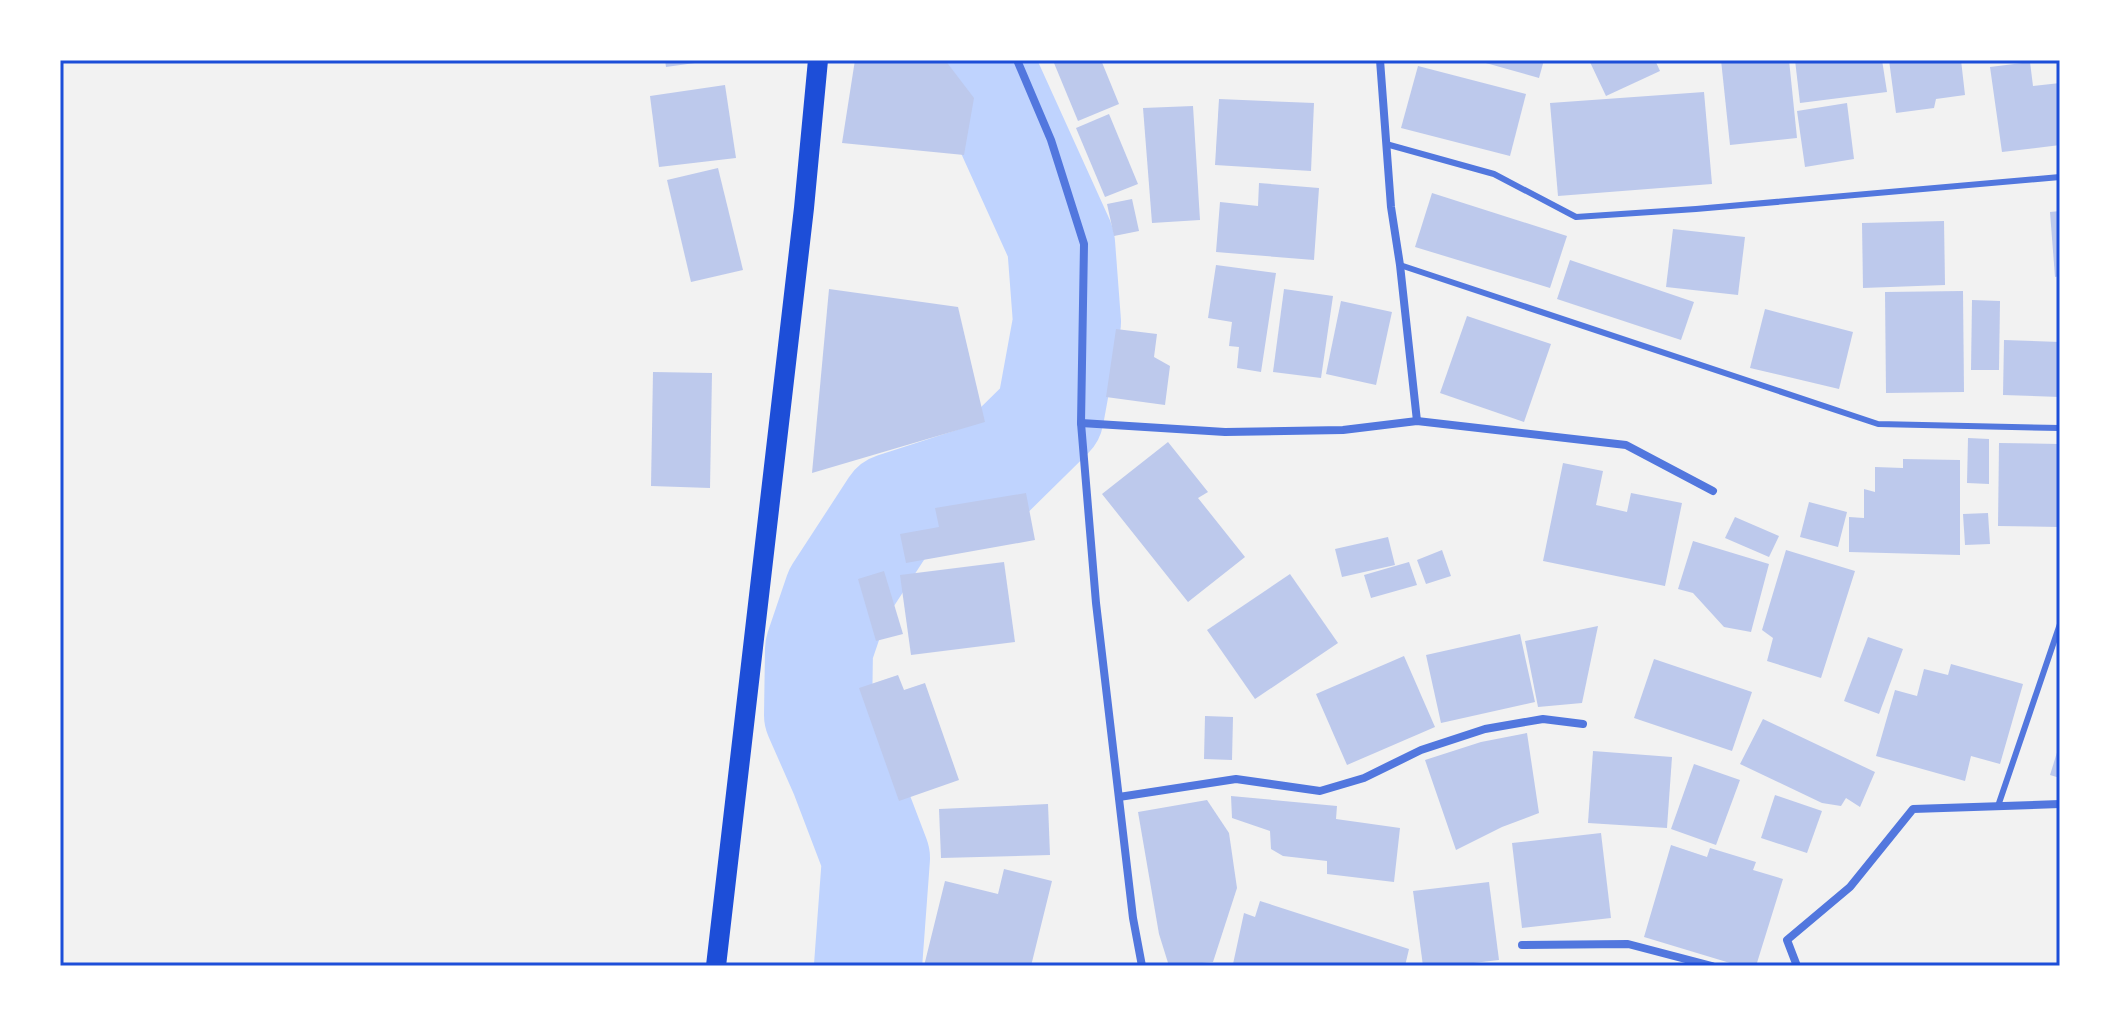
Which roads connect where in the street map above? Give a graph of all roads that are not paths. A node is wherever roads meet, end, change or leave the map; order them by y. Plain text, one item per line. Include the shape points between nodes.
1 (818, 60) edge
2 (1017, 60) edge
3 (1380, 60) edge
4 (1386, 144) junction
5 (2060, 177) edge
6 (1400, 265) junction
7 (1417, 421) junction
8 (1081, 423) junction
9 (2060, 428) edge
10 (1713, 491) dead end
11 (2060, 624) edge
12 (1583, 724) dead end
13 (1119, 797) junction
14 (2060, 804) edge
15 (1998, 806) junction
16 (1522, 945) dead end
17 (716, 966) edge
18 (1142, 966) edge
19 (1712, 966) edge
20 (1797, 966) edge

1 - 17 main road
2 - 8 street via 1051,140 1084,244
3 - 4 street
4 - 5 lane via 1494,174 1576,217
4 - 6 street
6 - 7 street
6 - 9 lane via 1878,424
7 - 8 street via 1343,430 1225,432
7 - 10 street via 1626,445
8 - 13 street
11 - 15 lane
12 - 13 street via 1543,719 1485,729 1320,791 1236,779
13 - 18 street
14 - 15 street
15 - 20 street via 1913,809 1850,887 1787,940
16 - 19 street via 1628,944

